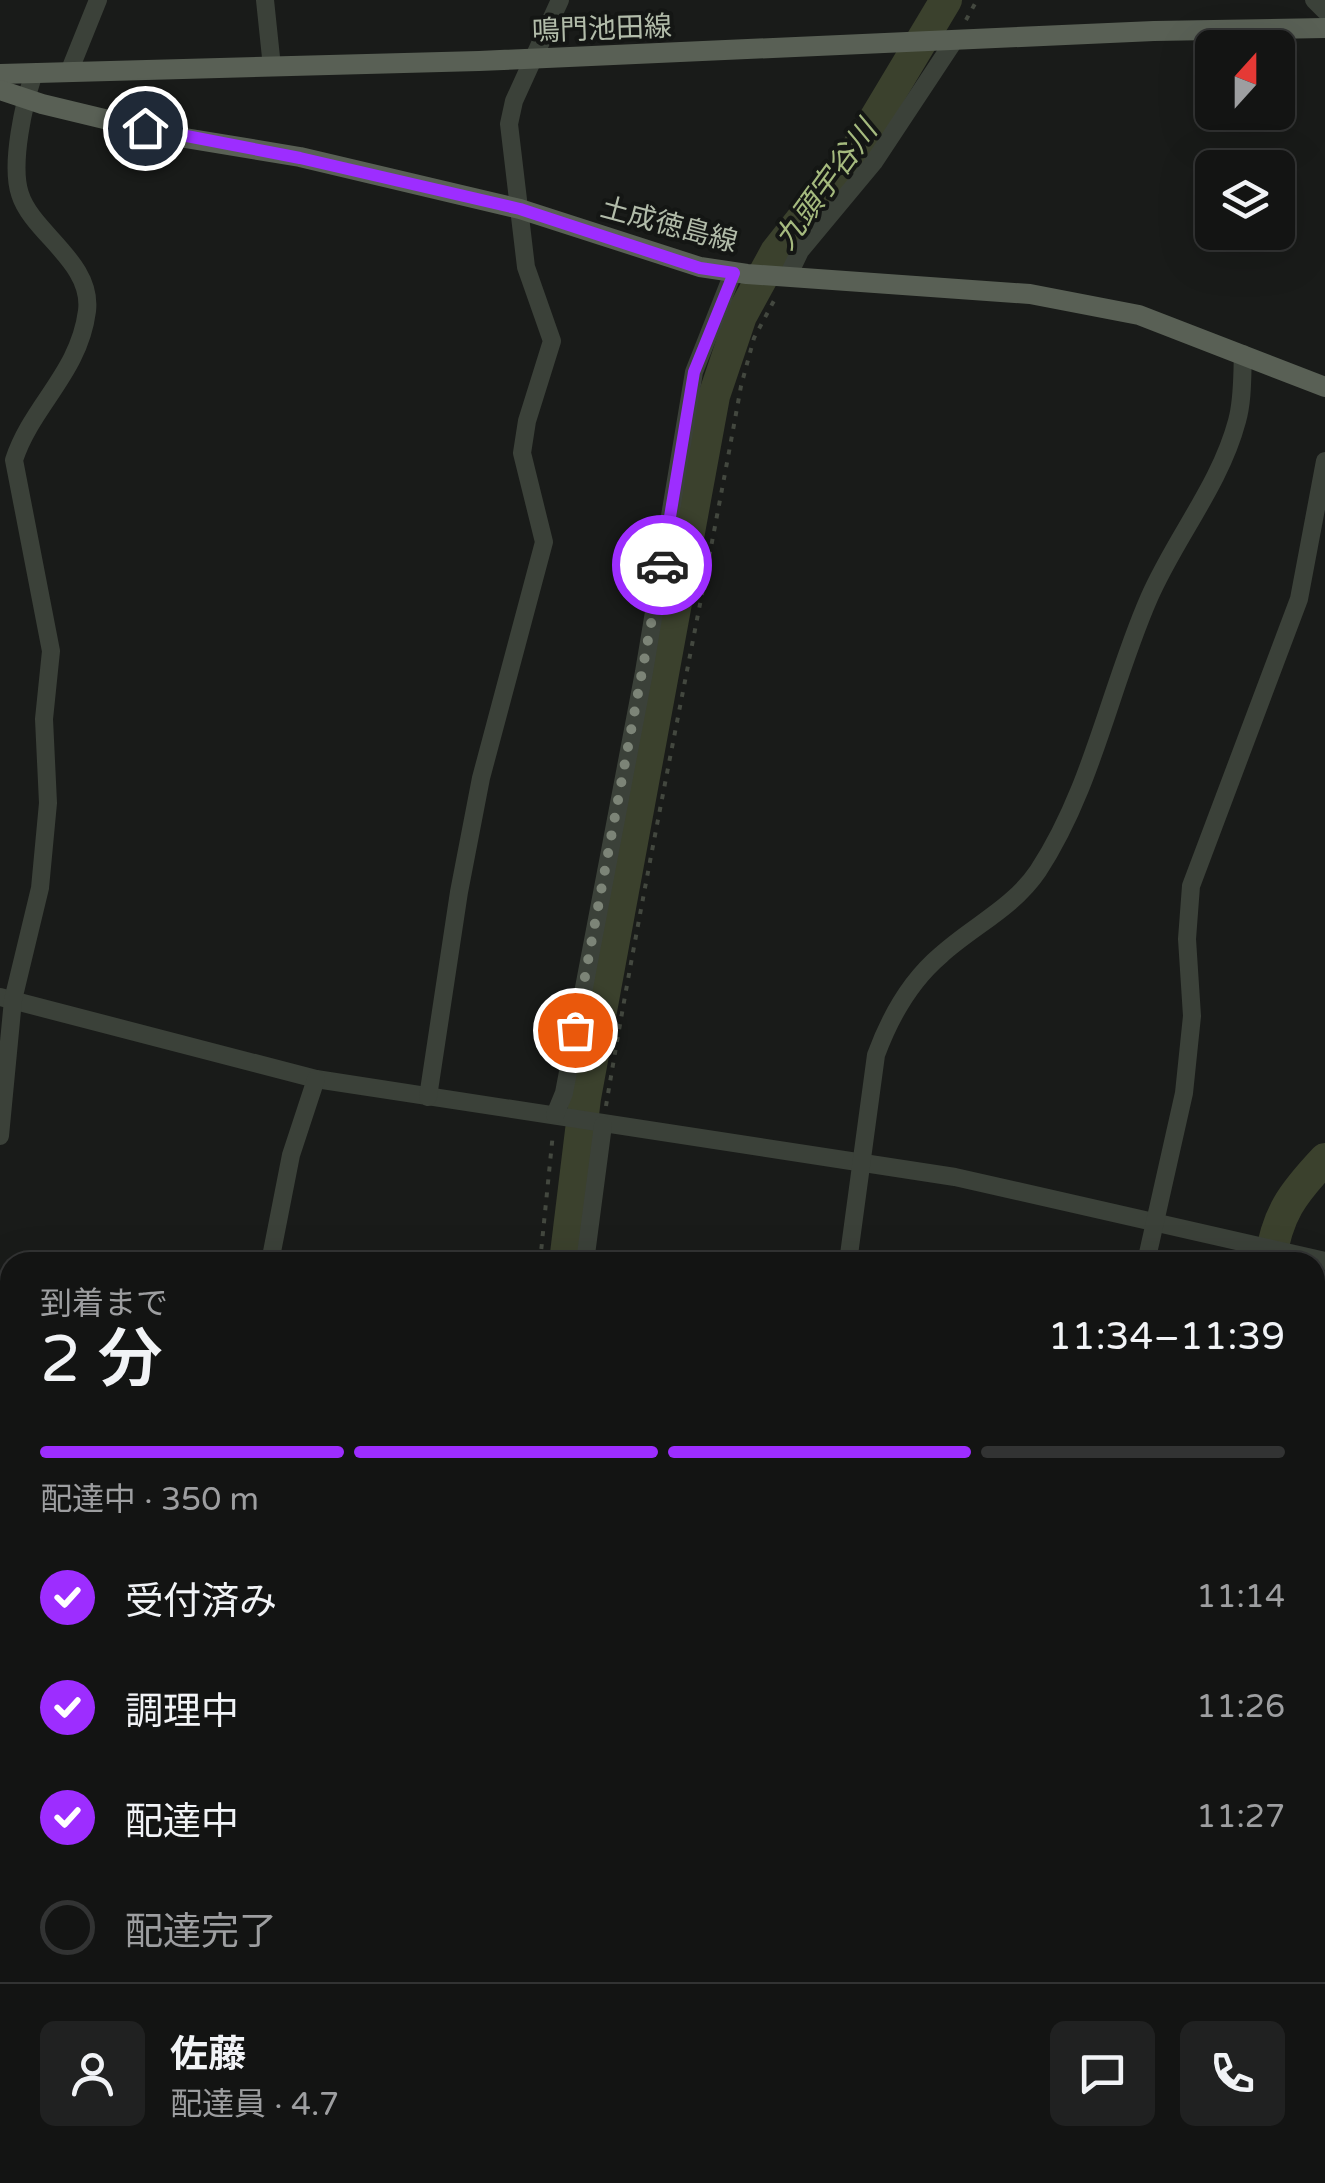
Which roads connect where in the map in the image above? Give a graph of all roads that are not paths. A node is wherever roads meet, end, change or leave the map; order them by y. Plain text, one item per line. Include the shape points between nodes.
1 (98, 0) edge
2 (265, 0) edge
3 (560, 0) edge
4 (1314, 0) edge
5 (1325, 11) edge
6 (1325, 28) edge
7 (948, 42) junction
8 (533, 60) junction
9 (272, 67) junction
10 (69, 72) junction
11 (34, 73) junction
12 (0, 74) edge
13 (0, 90) edge
14 (26, 98) junction
15 (520, 209) junction
16 (740, 274) junction
17 (784, 276) junction
18 (1244, 354) junction
19 (1325, 387) edge
20 (1325, 461) edge
21 (7, 998) edge
22 (316, 1080) junction
23 (428, 1097) junction
24 (558, 1116) junction
25 (600, 1125) junction
26 (0, 1136) edge
27 (860, 1164) junction
28 (1153, 1223) junction
29 (272, 1252) edge
30 (587, 1252) edge
31 (849, 1252) edge
32 (1148, 1252) edge
33 (1280, 1252) edge

1 - 10 street
2 - 9 street
3 - 8 street
4 - 5 street
6 - 7 main road, 鳴門池田線
7 - 8 main road, 鳴門池田線
7 - 17 street via 874,162
8 - 9 main road, 鳴門池田線
8 - 15 street via 509,124
9 - 10 main road, 鳴門池田線
10 - 11 main road, 鳴門池田線
11 - 12 main road, 鳴門池田線
11 - 14 street
13 - 14 main road, 土成徳島線
14 - 15 main road, 土成徳島線
14 - 21 street via 20,195 76,268 88,306 62,382 23,433 14,460 51,650 40,888
15 - 16 main road, 土成徳島線 via 700,268
15 - 23 street via 532,291 552,341 522,453 544,542 482,778
16 - 17 main road, 土成徳島線
16 - 24 street via 694,372
17 - 18 main road, 土成徳島線 via 1095,305 1139,314
18 - 19 main road, 土成徳島線
18 - 27 street via 1236,425 1149,598 1061,830 1014,900 940,956 899,1003 876,1056
20 - 28 street via 1299,598 1191,886 1186,1074
21 - 22 street
21 - 26 street
22 - 23 street
22 - 29 street via 286,1172
23 - 24 street
24 - 25 street
25 - 27 street
25 - 30 street
27 - 28 street via 1021,1190
27 - 31 street
28 - 32 street
28 - 33 street

